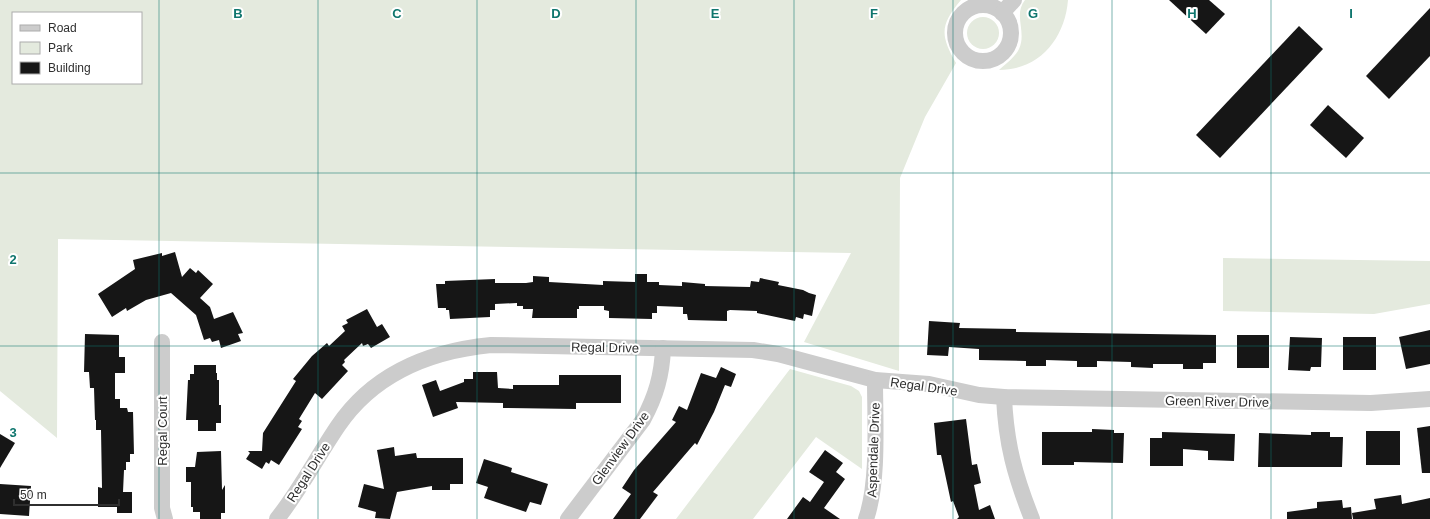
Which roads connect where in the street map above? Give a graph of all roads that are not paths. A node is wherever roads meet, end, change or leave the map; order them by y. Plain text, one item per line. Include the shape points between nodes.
1 (1014, 0) edge
2 (1002, 13) dead end
3 (162, 342) dead end
4 (663, 348) junction
5 (875, 380) junction
6 (1004, 397) junction
7 (1430, 399) edge
8 (164, 519) edge
9 (276, 519) edge
10 (568, 519) edge
11 (866, 519) edge
12 (1032, 519) edge

1 - 2 street
3 - 8 street, Regal Court
4 - 5 street, Regal Drive via 753,350 778,354
4 - 9 street, Regal Drive via 491,345 440,353 416,362 383,381 354,406
4 - 10 street, Glenview Drive via 663,366 653,403
5 - 6 street, Regal Drive via 929,384 979,395
5 - 11 street, Aspendale Drive via 873,481 871,503
6 - 7 street, Green River Drive via 1372,403
6 - 12 street via 1009,453

